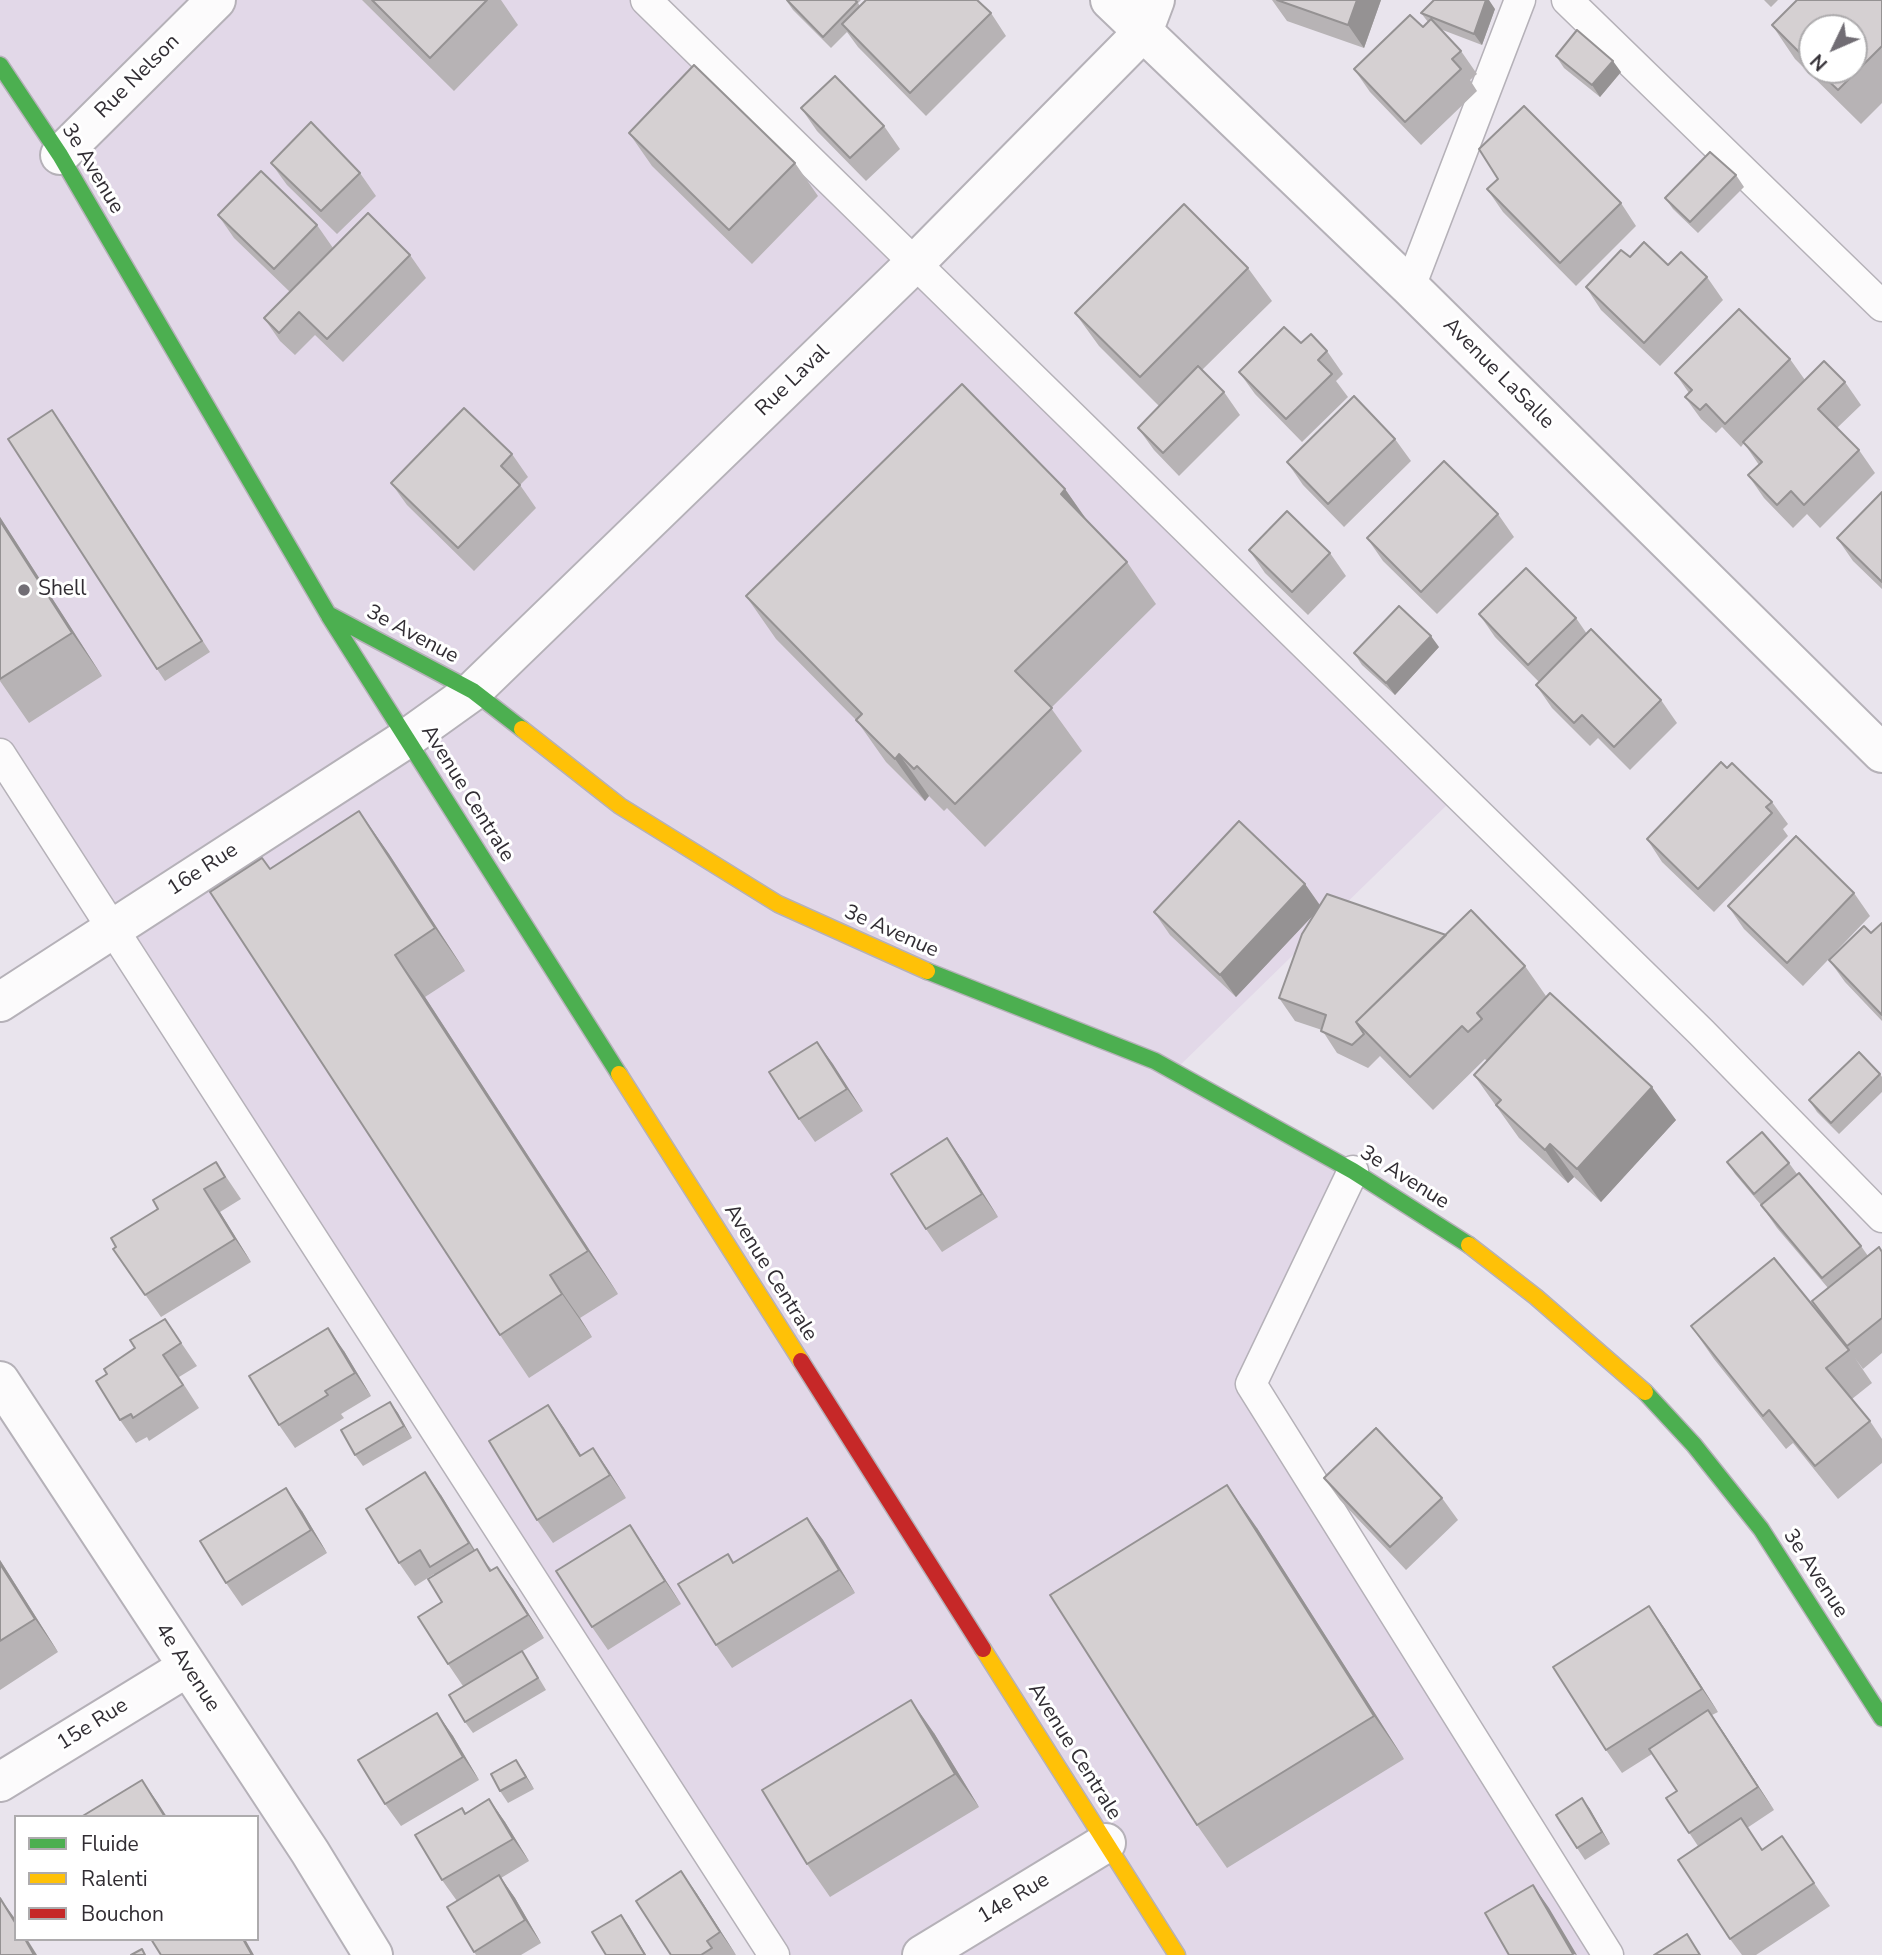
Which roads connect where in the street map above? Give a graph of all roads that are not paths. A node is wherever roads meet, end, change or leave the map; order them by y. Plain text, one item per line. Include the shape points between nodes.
1 (216, 0) edge
2 (646, 0) edge
3 (1110, 0) edge
4 (1520, 0) edge
5 (1566, 0) edge
6 (1149, 16) edge
7 (0, 65) edge
8 (60, 155) junction
9 (915, 263) junction
10 (1410, 287) junction
11 (1882, 306) edge
12 (328, 614) junction
13 (474, 691) junction
14 (406, 738) junction
15 (1882, 753) edge
16 (0, 754) edge
17 (111, 930) junction
18 (0, 1002) edge
19 (1353, 1171) junction
20 (1882, 1217) edge
21 (0, 1381) edge
22 (187, 1668) junction
23 (1882, 1718) edge
24 (0, 1782) edge
25 (1106, 1843) junction
26 (373, 1955) edge
27 (774, 1955) edge
28 (922, 1955) edge
29 (1177, 1955) edge
30 (1608, 1955) edge

1 - 8 street, Rue Nelson
2 - 9 lane
3 - 6 street, Avenue LaSalle
4 - 10 lane
5 - 11 lane
6 - 9 street, Rue Laval
6 - 10 street, Avenue LaSalle
7 - 8 main road, 3e Avenue
8 - 12 main road, 3e Avenue
9 - 13 street, Rue Laval
9 - 20 lane via 1701,1032
10 - 15 street, Avenue LaSalle
12 - 13 main road, 3e Avenue
12 - 14 main road, Avenue Centrale
13 - 14 street, Rue Laval
13 - 19 main road, 3e Avenue via 620,806 778,904 962,987 1154,1061
14 - 17 street, 16e Rue
14 - 25 main road, Avenue Centrale
16 - 17 lane
17 - 18 street, 16e Rue
17 - 27 lane
19 - 23 main road, 3e Avenue via 1459,1238 1634,1381 1695,1445 1760,1530
19 - 30 lane via 1251,1384
21 - 22 street, 4e Avenue
22 - 24 street, 15e Rue
22 - 26 street, 4e Avenue
25 - 28 street, 14e Rue
25 - 29 main road, Avenue Centrale

